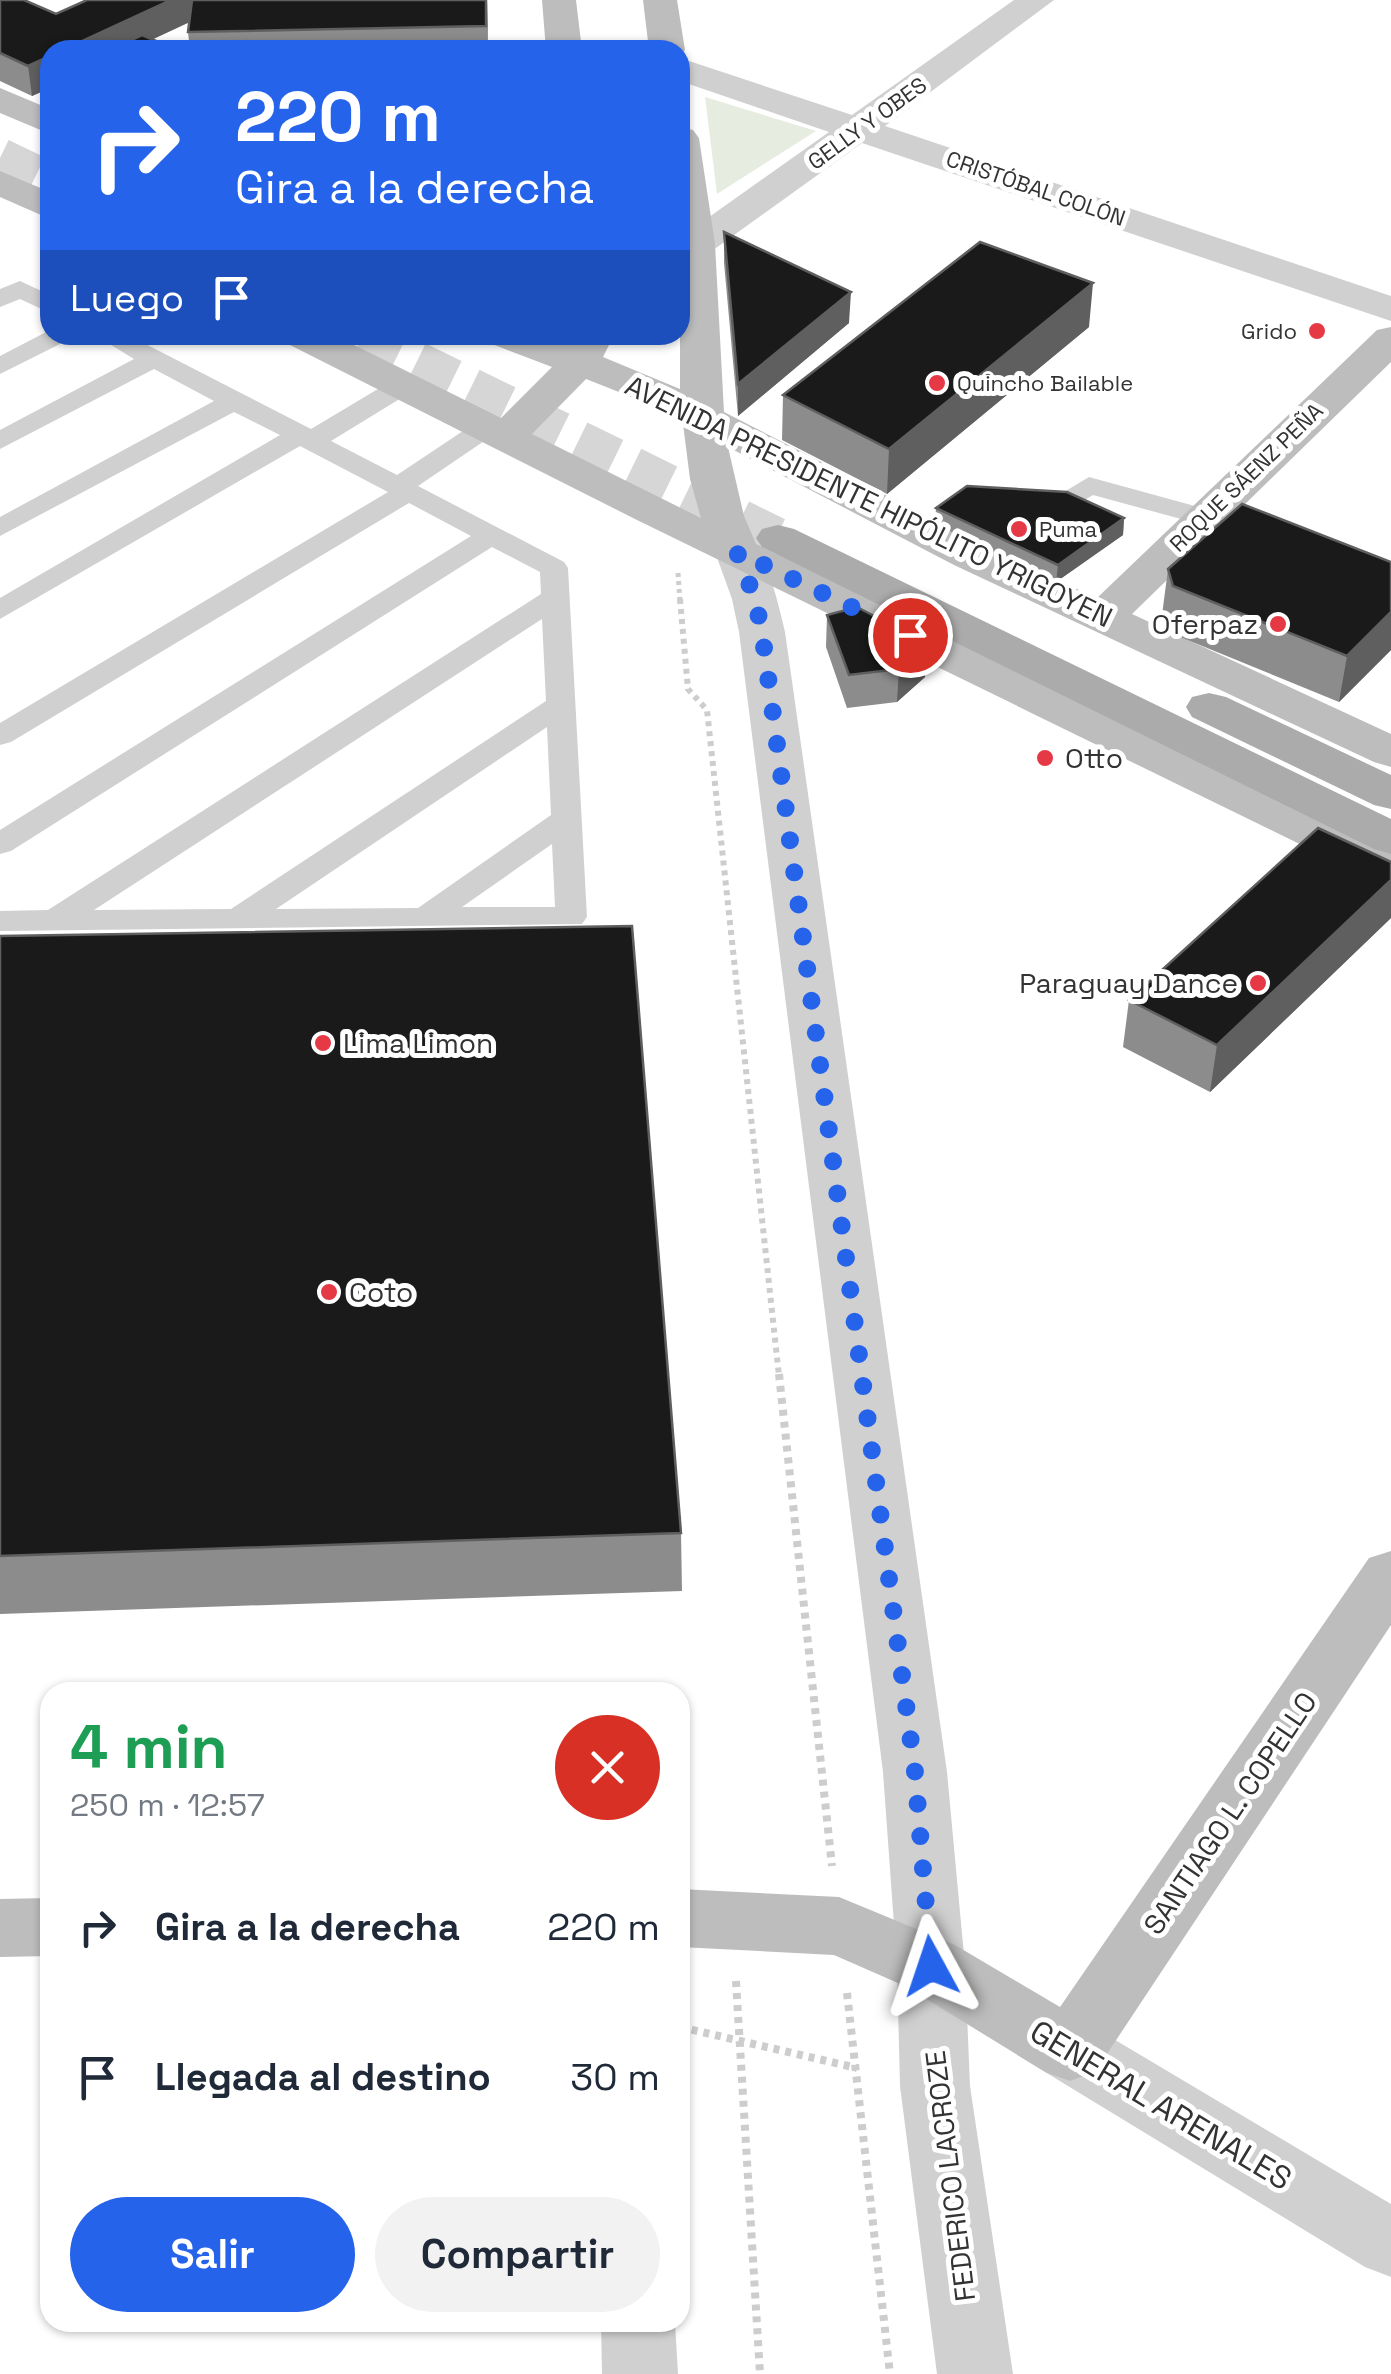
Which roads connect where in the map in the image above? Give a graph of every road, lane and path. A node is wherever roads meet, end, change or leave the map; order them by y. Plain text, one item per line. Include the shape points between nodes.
1 (559, 0) edge
2 (660, 0) edge
3 (1037, 0) edge
4 (563, 40) edge
5 (666, 40) edge
6 (690, 73) edge
7 (0, 99) edge
8 (40, 118) edge
9 (861, 128) junction
10 (0, 182) edge
11 (40, 202) edge
12 (690, 205) edge
13 (696, 245) junction
14 (0, 299) edge
15 (40, 299) edge
16 (1391, 309) edge
17 (1391, 339) edge
18 (40, 345) edge
19 (127, 345) edge
20 (322, 345) edge
21 (587, 348) edge
22 (154, 359) junction
23 (0, 366) edge
24 (402, 386) junction
25 (234, 401) junction
26 (703, 417) junction
27 (496, 432) junction
28 (306, 437) junction
29 (0, 441) edge
30 (403, 490) junction
31 (1203, 517) junction
32 (0, 528) edge
33 (491, 535) junction
34 (774, 535) junction
35 (970, 556) junction
36 (677, 566) dead end
37 (555, 598) junction
38 (0, 610) edge
39 (1103, 617) junction
40 (560, 704) junction
41 (0, 736) edge
42 (1391, 752) edge
43 (1391, 794) edge
44 (566, 819) junction
45 (1391, 838) edge
46 (0, 844) edge
47 (1391, 869) edge
48 (425, 918) junction
49 (238, 919) junction
50 (0, 921) edge
51 (55, 921) junction
52 (1391, 1575) edge
53 (704, 1919) edge
54 (839, 1926) junction
55 (40, 1927) edge
56 (0, 1928) edge
57 (931, 1966) junction
58 (690, 2028) edge
59 (742, 2041) junction
60 (1070, 2050) junction
61 (855, 2068) junction
62 (935, 2086) junction
63 (1391, 2244) edge
64 (638, 2332) edge
65 (640, 2374) edge
66 (760, 2374) edge
67 (890, 2374) edge
68 (975, 2374) edge

1 - 4 street
2 - 5 street
3 - 9 street, GELLY Y OBES
6 - 9 street, CRISTÓBAL COLÓN
7 - 8 street
9 - 13 street, GELLY Y OBES
9 - 16 street, CRISTÓBAL COLÓN
10 - 11 street
12 - 13 street
13 - 26 street
14 - 15 lane via 20,289
17 - 31 street, ROQUE SÁENZ PEÑA
18 - 23 lane
19 - 22 lane
20 - 24 street, AVENIDA PRESIDENTE HIPÓLITO YRIGOYEN
21 - 26 street, AVENIDA PRESIDENTE HIPÓLITO YRIGOYEN
21 - 27 street
22 - 25 lane
22 - 29 lane
24 - 27 street, AVENIDA PRESIDENTE HIPÓLITO YRIGOYEN
24 - 28 lane
25 - 28 lane
25 - 32 lane
26 - 34 street via 716,498
26 - 35 street, AVENIDA PRESIDENTE HIPÓLITO YRIGOYEN
27 - 30 lane
27 - 34 street, AVENIDA PRESIDENTE HIPÓLITO YRIGOYEN
28 - 30 lane
28 - 38 lane
30 - 33 lane
30 - 41 lane
31 - 35 lane via 1089,485
31 - 39 street, ROQUE SÁENZ PEÑA
33 - 37 lane via 554,568
33 - 46 lane
34 - 43 main road, AVENIDA PRESIDENTE HIPÓLITO YRIGOYEN
34 - 45 main road, AVENIDA PRESIDENTE HIPÓLITO YRIGOYEN
34 - 47 street, AVENIDA PRESIDENTE HIPÓLITO YRIGOYEN
34 - 57 street, FEDERICO LACROZE via 755,599 915,1772
35 - 39 street, AVENIDA PRESIDENTE HIPÓLITO YRIGOYEN
36 - 54 path via 688,688 707,710
37 - 40 lane
37 - 51 lane
39 - 42 street, AVENIDA PRESIDENTE HIPÓLITO YRIGOYEN
40 - 44 lane
40 - 49 lane
44 - 48 lane
44 - 48 lane via 571,916
48 - 49 lane
49 - 51 lane
50 - 51 lane
52 - 60 street, SANTIAGO L. COPELLO
53 - 54 street
53 - 59 path
54 - 57 street, GENERAL ARENALES
54 - 61 path
55 - 56 street
57 - 60 street, GENERAL ARENALES
57 - 62 street, FEDERICO LACROZE
58 - 59 path
59 - 61 path
59 - 66 path
60 - 63 street, GENERAL ARENALES
61 - 62 path
61 - 67 path
62 - 68 street, FEDERICO LACROZE
64 - 65 street

